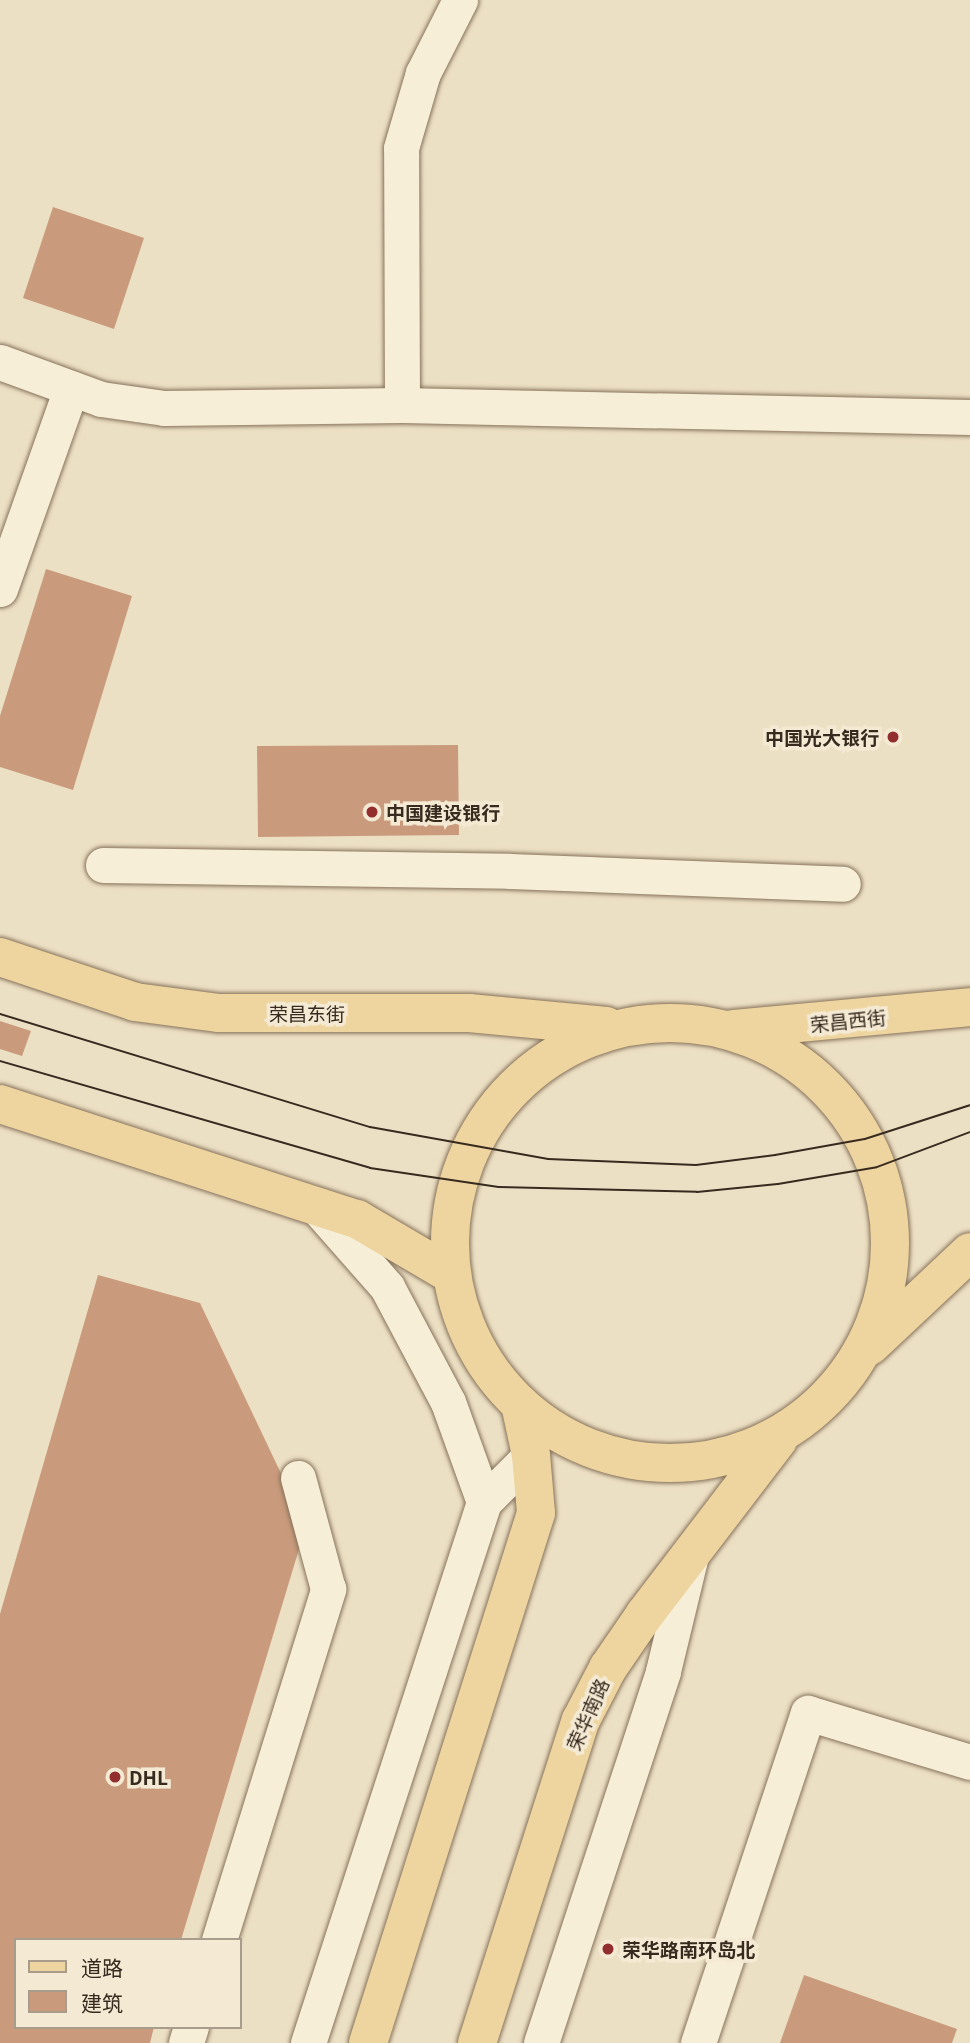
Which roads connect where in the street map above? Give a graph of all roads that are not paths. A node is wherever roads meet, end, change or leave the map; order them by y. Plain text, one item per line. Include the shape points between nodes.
1 (460, 0) edge
2 (0, 362) edge
3 (71, 388) junction
4 (402, 405) junction
5 (970, 417) edge
6 (0, 589) edge
7 (103, 865) dead end
8 (843, 884) dead end
9 (0, 957) edge
10 (970, 1007) edge
11 (622, 1027) junction
12 (725, 1029) junction
13 (0, 1104) edge
14 (315, 1205) junction
15 (970, 1252) edge
16 (452, 1275) junction
17 (861, 1354) junction
18 (520, 1404) junction
19 (786, 1431) junction
20 (531, 1455) junction
21 (298, 1478) dead end
22 (484, 1502) junction
23 (693, 1548) junction
24 (970, 1762) edge
25 (220, 1938) edge
26 (308, 2043) edge
27 (368, 2043) edge
28 (477, 2043) edge
29 (541, 2043) edge
30 (698, 2043) edge

1 - 4 street via 423,73 401,148
2 - 3 street
3 - 4 street via 101,399 164,408
3 - 6 street
4 - 5 street
7 - 8 street via 510,871
9 - 11 main road, 荣昌东街 via 135,1002 219,1013 469,1013
10 - 12 main road, 荣昌西街
11 - 12 main road via 672,1022
11 - 16 main road via 568,1047 527,1074 492,1111 458,1183 450,1226
12 - 17 main road via 789,1057 835,1096 865,1139 877,1167 891,1242 884,1301
13 - 14 main road
14 - 16 main road via 357,1219
14 - 22 street via 387,1287 448,1402
15 - 17 main road
16 - 18 main road via 466,1324 488,1366
17 - 19 main road via 833,1393
18 - 19 main road via 570,1439 602,1453 658,1463 698,1462 738,1453
18 - 20 main road
19 - 23 main road, 荣华南路
20 - 22 street
20 - 27 main road via 536,1513
21 - 25 street via 328,1590
22 - 26 street
23 - 28 main road, 荣华南路 via 608,1668 581,1720
23 - 29 street via 663,1671
24 - 30 street via 808,1713

